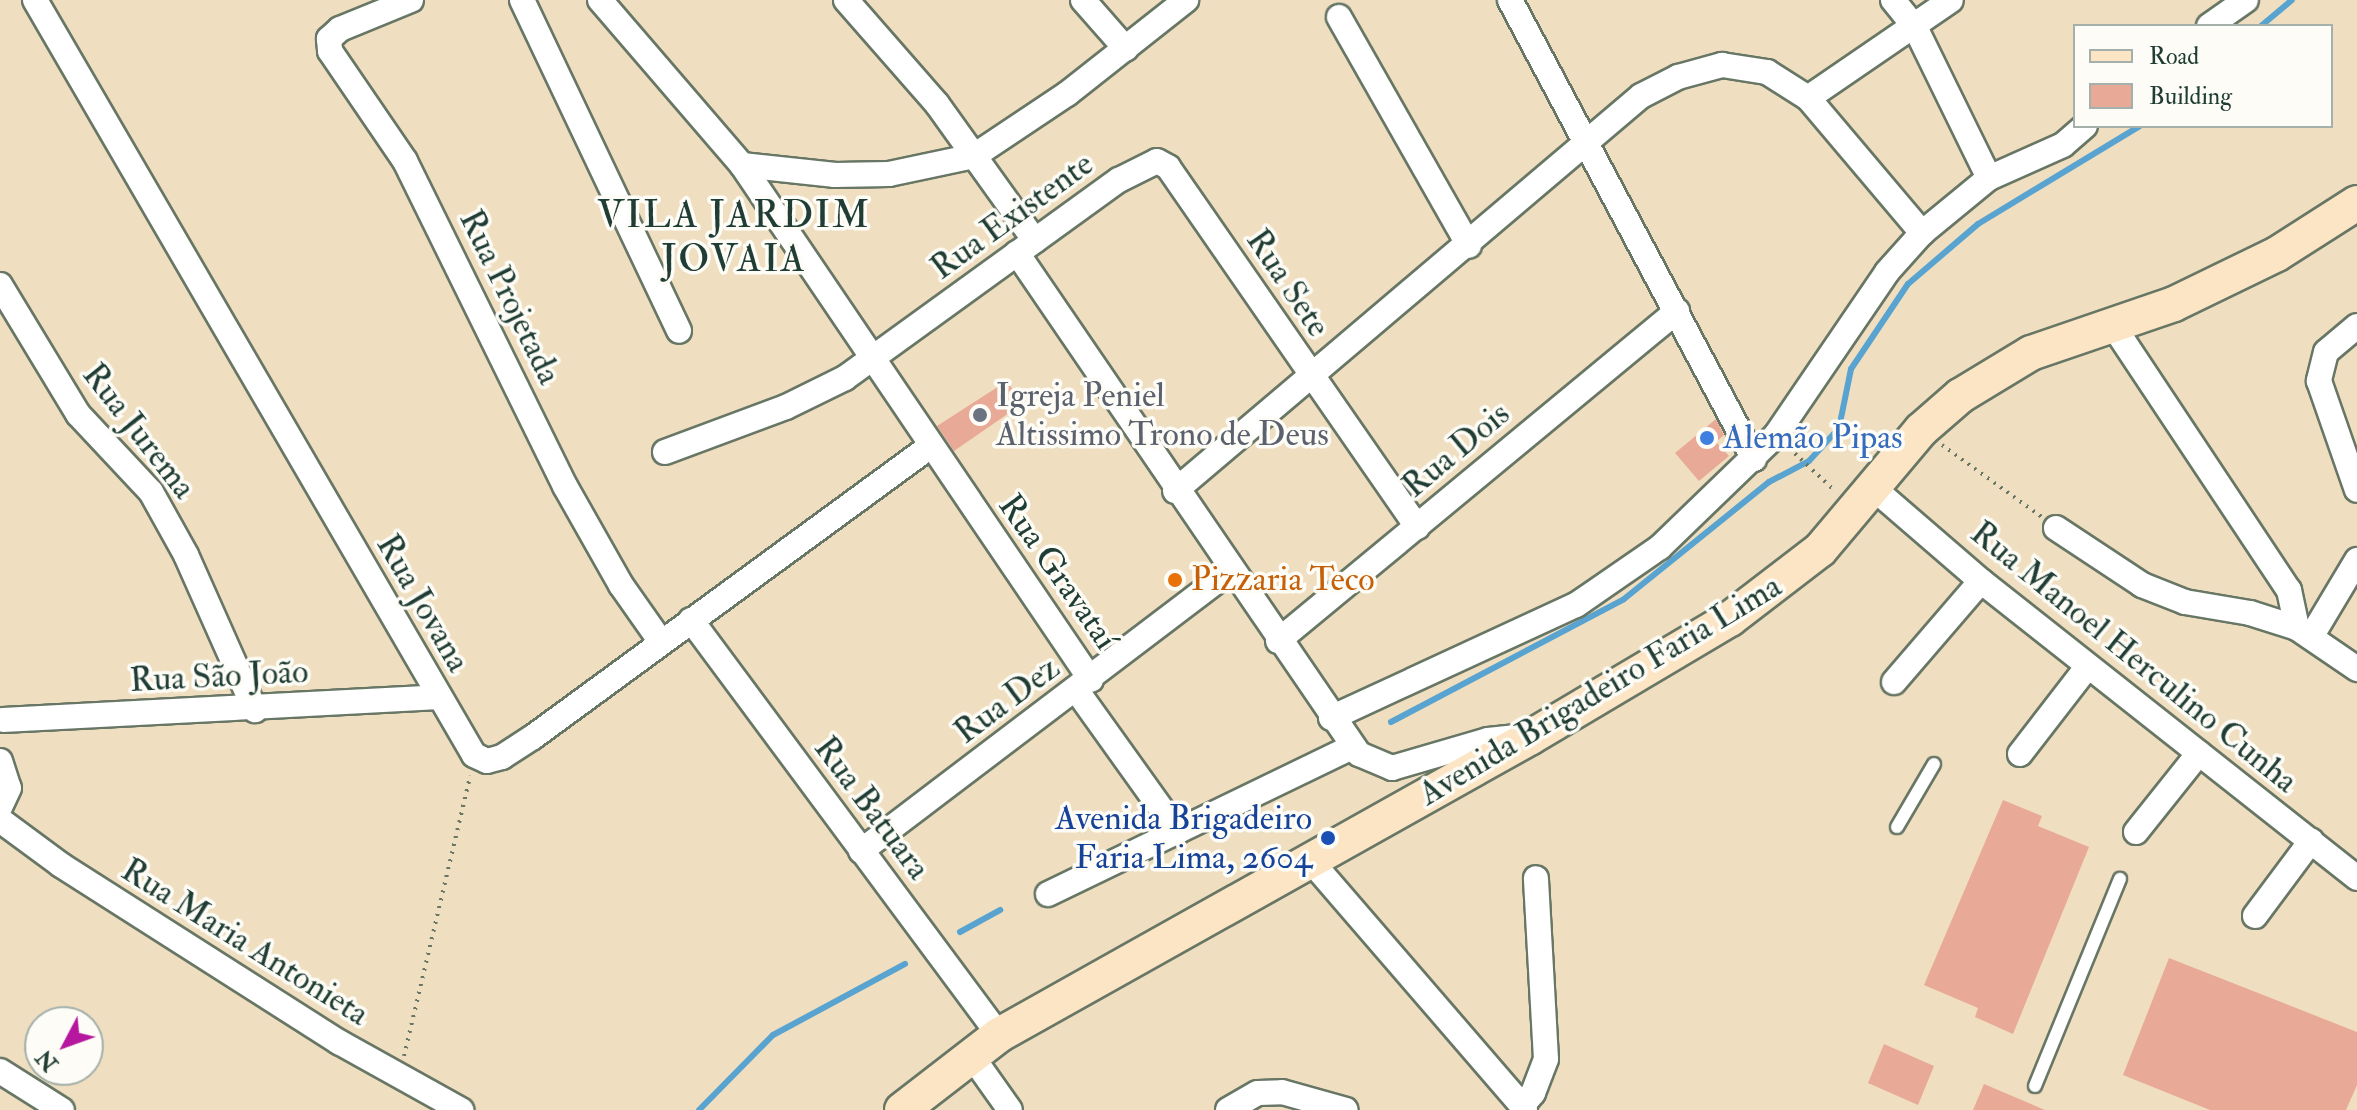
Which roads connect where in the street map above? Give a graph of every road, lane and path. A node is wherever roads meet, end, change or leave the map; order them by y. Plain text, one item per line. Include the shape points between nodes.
1 (35, 0) edge
2 (411, 0) edge
3 (522, 0) edge
4 (600, 0) edge
5 (846, 0) edge
6 (1083, 0) edge
7 (1186, 0) edge
8 (1510, 0) edge
9 (1893, 0) edge
10 (1951, 0) edge
11 (2246, 0) edge
12 (367, 7) edge
13 (1156, 11) edge
14 (1339, 17) dead end
15 (2212, 24) edge
16 (1915, 27) junction
17 (1126, 49) junction
18 (1808, 98) junction
19 (2083, 128) edge
20 (1587, 144) junction
21 (974, 156) junction
22 (742, 165) junction
23 (1989, 178) junction
24 (1187, 194) joint
25 (2357, 203) edge
26 (1922, 233) junction
27 (1469, 246) junction
28 (1026, 247) junction
29 (0, 285) edge
30 (1677, 311) junction
31 (2112, 324) junction
32 (2357, 326) edge
33 (679, 331) dead end
34 (873, 360) junction
35 (1309, 375) junction
36 (1921, 430) junction
37 (930, 446) junction
38 (1787, 446) dead end
39 (665, 452) dead end
40 (1754, 459) junction
41 (1817, 474) dead end
42 (1872, 487) junction
43 (2357, 490) edge
44 (1175, 491) junction
45 (1417, 527) junction
46 (2056, 528) joint
47 (2357, 560) edge
48 (1230, 571) junction
49 (1981, 581) junction
50 (691, 620) junction
51 (2304, 632) junction
52 (1278, 641) junction
53 (661, 642) junction
54 (2088, 666) junction
55 (2357, 669) edge
56 (1894, 682) dead end
57 (1084, 685) junction
58 (439, 697) junction
59 (255, 710) junction
60 (1, 718) edge
61 (1331, 718) junction
62 (1531, 737) junction
63 (1352, 747) junction
64 (2199, 753) junction
65 (2020, 754) dead end
66 (474, 755) junction
67 (0, 761) edge
68 (1934, 764) dead end
69 (0, 807) edge
70 (0, 820) edge
71 (1897, 827) dead end
72 (1178, 832) junction
73 (2136, 832) dead end
74 (2311, 841) junction
75 (861, 851) junction
76 (1310, 860) junction
77 (1536, 878) dead end
78 (2357, 878) edge
79 (2120, 879) dead end
80 (1048, 894) dead end
81 (2255, 916) dead end
82 (999, 1035) junction
83 (971, 1055) junction
84 (0, 1071) edge
85 (399, 1078) junction
86 (2035, 1086) dead end
87 (1524, 1108) edge
88 (62, 1110) edge
89 (461, 1110) edge
90 (902, 1110) edge
91 (1010, 1110) edge
92 (1228, 1110) edge
93 (1346, 1110) edge

1 - 58 street, Rua Jovana
2 - 12 street
3 - 33 street
4 - 22 street, Rua Gravataí
5 - 21 street via 905,65
6 - 17 street
7 - 13 street
8 - 20 street
9 - 16 street
10 - 16 street
11 - 15 street
12 - 53 street, Rua Projetada via 329,39 336,66 405,161 565,486 621,585
13 - 17 street
14 - 27 street
16 - 18 street
16 - 23 street
17 - 21 street
18 - 20 street via 1767,72 1722,65 1678,77 1641,96
18 - 26 street
19 - 23 street via 2063,145
20 - 27 street
20 - 30 street
21 - 22 street via 889,174 835,175
21 - 28 street
22 - 34 street, Rua Gravataí
23 - 26 street
24 - 28 street, Rua Existente via 1168,167 1146,163
24 - 35 street, Rua Sete
25 - 31 main road, Avenida Brigadeiro Faria Lima via 2265,260 2174,304
26 - 40 street via 1887,272 1812,389
27 - 35 street
28 - 34 street, Rua Existente
28 - 44 street
29 - 59 street, Rua Jurema via 78,414 151,492 186,555
30 - 40 street
30 - 45 street, Rua Dois
31 - 36 main road, Avenida Brigadeiro Faria Lima via 2031,353 1960,396
31 - 51 street via 2289,590
32 - 43 street via 2326,352 2319,381
34 - 37 street, Rua Gravataí
34 - 39 street, Rua Existente via 817,395
35 - 44 street
35 - 45 street, Rua Sete
36 - 42 main road, Avenida Brigadeiro Faria Lima
36 - 46 path
37 - 50 street
37 - 57 street, Rua Gravataí
38 - 41 path
40 - 61 street via 1660,547 1576,605
42 - 49 street, Rua Manoel Herculino Cunha
42 - 62 main road, Avenida Brigadeiro Faria Lima via 1820,550 1782,581 1730,619
44 - 48 street
45 - 52 street, Rua Dois
46 - 51 street via 2113,568 2169,597
47 - 51 street
48 - 52 street
48 - 57 street, Rua Dez
49 - 54 street, Rua Manoel Herculino Cunha
49 - 56 street
50 - 53 street
50 - 75 street, Rua Batuara
51 - 55 street
52 - 61 street
53 - 66 street via 502,757 487,761
54 - 64 street, Rua Manoel Herculino Cunha
54 - 65 street
57 - 72 street, Rua Gravataí
57 - 75 street, Rua Dez
58 - 59 street, Rua São João
58 - 66 street, Rua Jovana
59 - 60 street, Rua São João
61 - 63 street
62 - 63 street via 1488,740 1392,768
62 - 76 main road, Avenida Brigadeiro Faria Lima
63 - 72 street
64 - 73 street
64 - 74 street, Rua Manoel Herculino Cunha
66 - 85 path
67 - 69 street via 9,788
68 - 71 lane
70 - 85 street, Rua Maria Antonieta via 61,865
72 - 80 street
74 - 78 street, Rua Manoel Herculino Cunha
74 - 81 street
75 - 82 street, Rua Batuara
76 - 82 main road, Avenida Brigadeiro Faria Lima
76 - 87 street
77 - 87 street via 1546,1059
79 - 86 lane
82 - 83 main road, Avenida Brigadeiro Faria Lima
83 - 90 main road, Avenida Brigadeiro Faria Lima
83 - 91 street
84 - 88 street
85 - 89 street, Rua Maria Antonieta
92 - 93 street via 1258,1093 1282,1092

